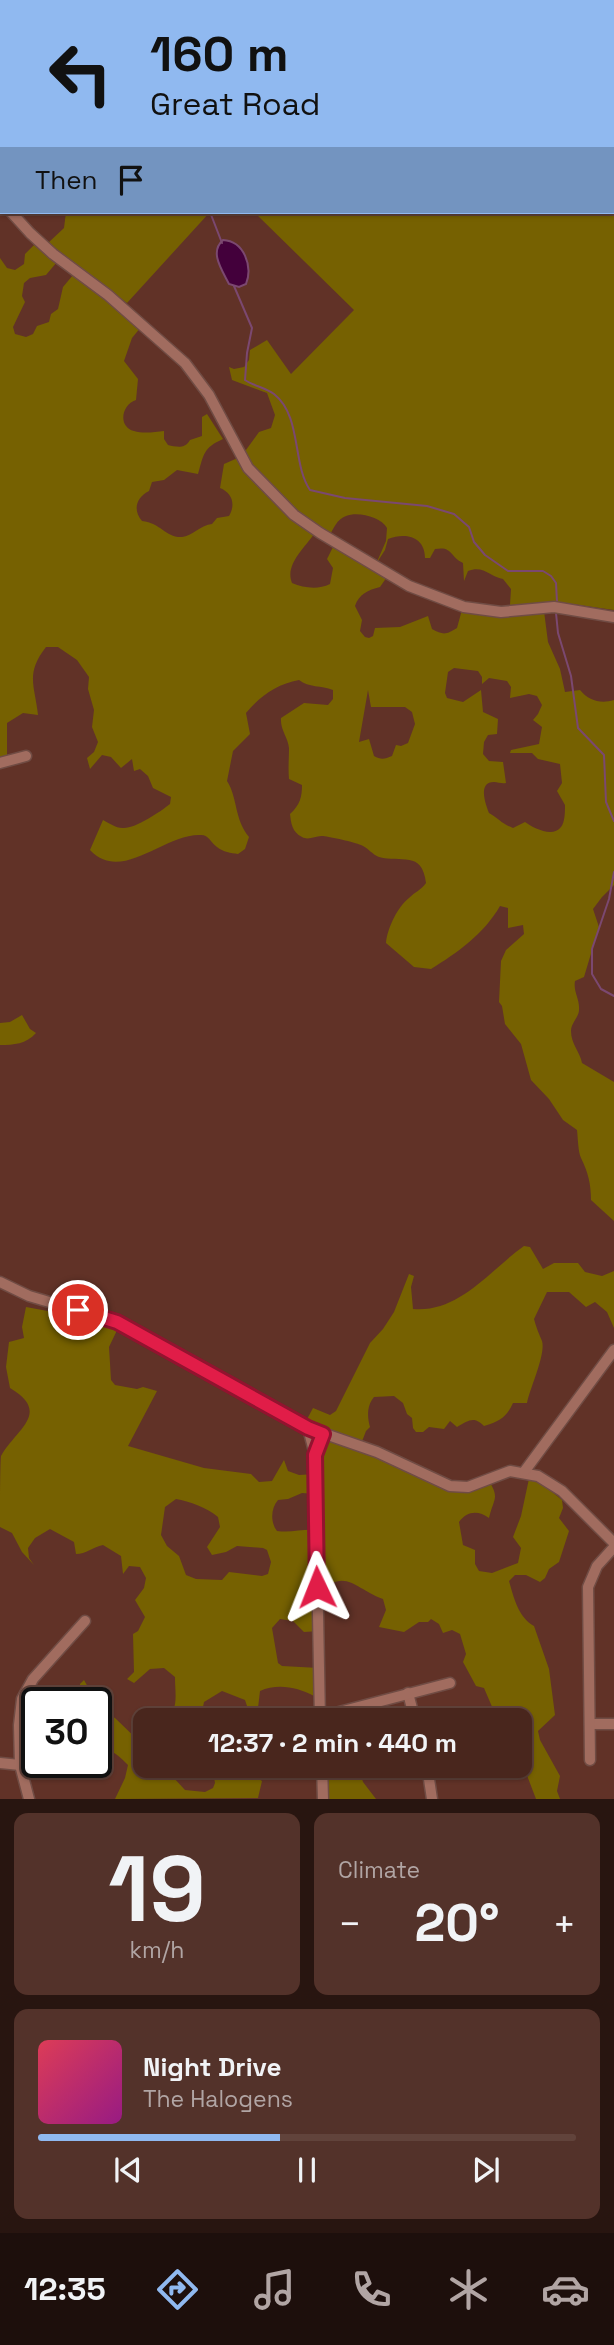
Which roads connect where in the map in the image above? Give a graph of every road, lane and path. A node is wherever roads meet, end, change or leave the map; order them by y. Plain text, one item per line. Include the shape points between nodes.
1 (14, 214) edge
2 (614, 617) edge
3 (26, 756) dead end
4 (0, 763) edge
5 (0, 1282) edge
6 (614, 1350) edge
7 (308, 1428) junction
8 (323, 1434) junction
9 (315, 1455) junction
10 (524, 1472) junction
11 (614, 1545) edge
12 (85, 1620) dead end
13 (450, 1683) dead end
14 (408, 1693) junction
15 (320, 1708) edge
16 (355, 1708) edge
17 (412, 1708) edge
18 (590, 1724) junction
19 (614, 1724) edge
20 (590, 1760) dead end
21 (0, 1763) edge
22 (20, 1765) junction
23 (322, 1778) edge
24 (429, 1778) edge
25 (29, 1799) edge
26 (323, 1799) edge
27 (432, 1799) edge

1 - 2 street via 52,254 108,295 185,363 209,395 248,468 294,515 320,533 409,586 464,607 500,612 554,607
3 - 4 street
5 - 7 street via 29,1296 117,1322
6 - 10 street
7 - 8 street
7 - 9 street
8 - 9 street
8 - 10 street via 377,1452 455,1488 510,1471
9 - 15 street
10 - 11 street via 562,1491
11 - 18 street via 588,1587
12 - 22 street via 26,1689 20,1711
13 - 14 street
14 - 16 street
14 - 17 street
18 - 19 street
18 - 20 street
21 - 22 street
22 - 25 street
23 - 26 street
24 - 27 street

